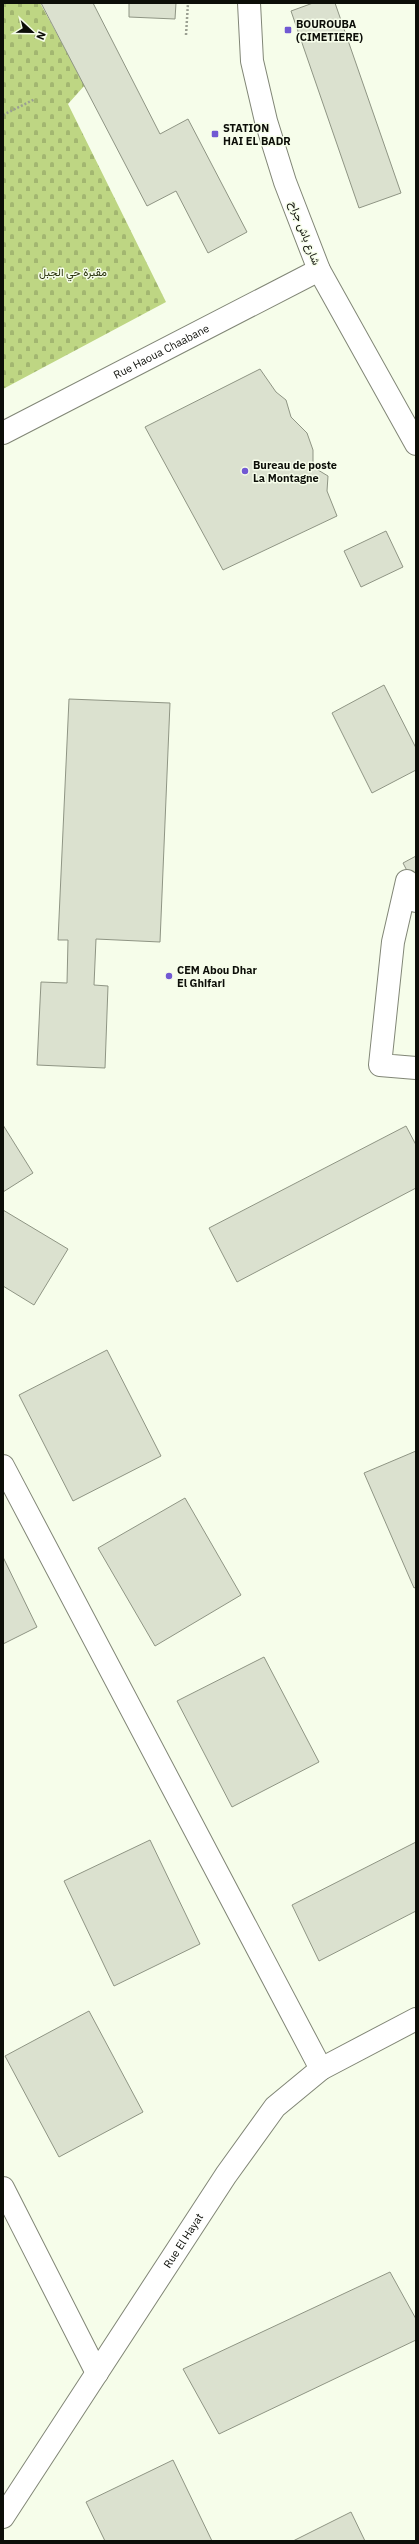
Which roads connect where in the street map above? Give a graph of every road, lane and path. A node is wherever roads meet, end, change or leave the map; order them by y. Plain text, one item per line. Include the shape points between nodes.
1 (188, 3) edge
2 (249, 3) edge
3 (186, 35) dead end
4 (34, 99) dead end
5 (3, 115) edge
6 (319, 270) junction
7 (3, 434) edge
8 (416, 444) edge
9 (416, 901) edge
10 (416, 1068) edge
11 (3, 1466) edge
12 (416, 2018) edge
13 (321, 2069) junction
14 (3, 2188) edge
15 (9, 2214) edge
16 (97, 2373) junction
17 (3, 2517) edge

1 - 3 path
2 - 6 street, شارع باش جراح via 252,61 266,121
4 - 5 path
6 - 7 street, Rue Haoua Chaabane
6 - 8 street, شارع باش جراح
9 - 10 street via 407,881 393,942 380,1065
11 - 13 street
12 - 13 street, Rue El Hayat
13 - 16 street, Rue El Hayat via 275,2107 226,2175
14 - 15 street
15 - 16 street
16 - 17 street, Rue El Hayat

